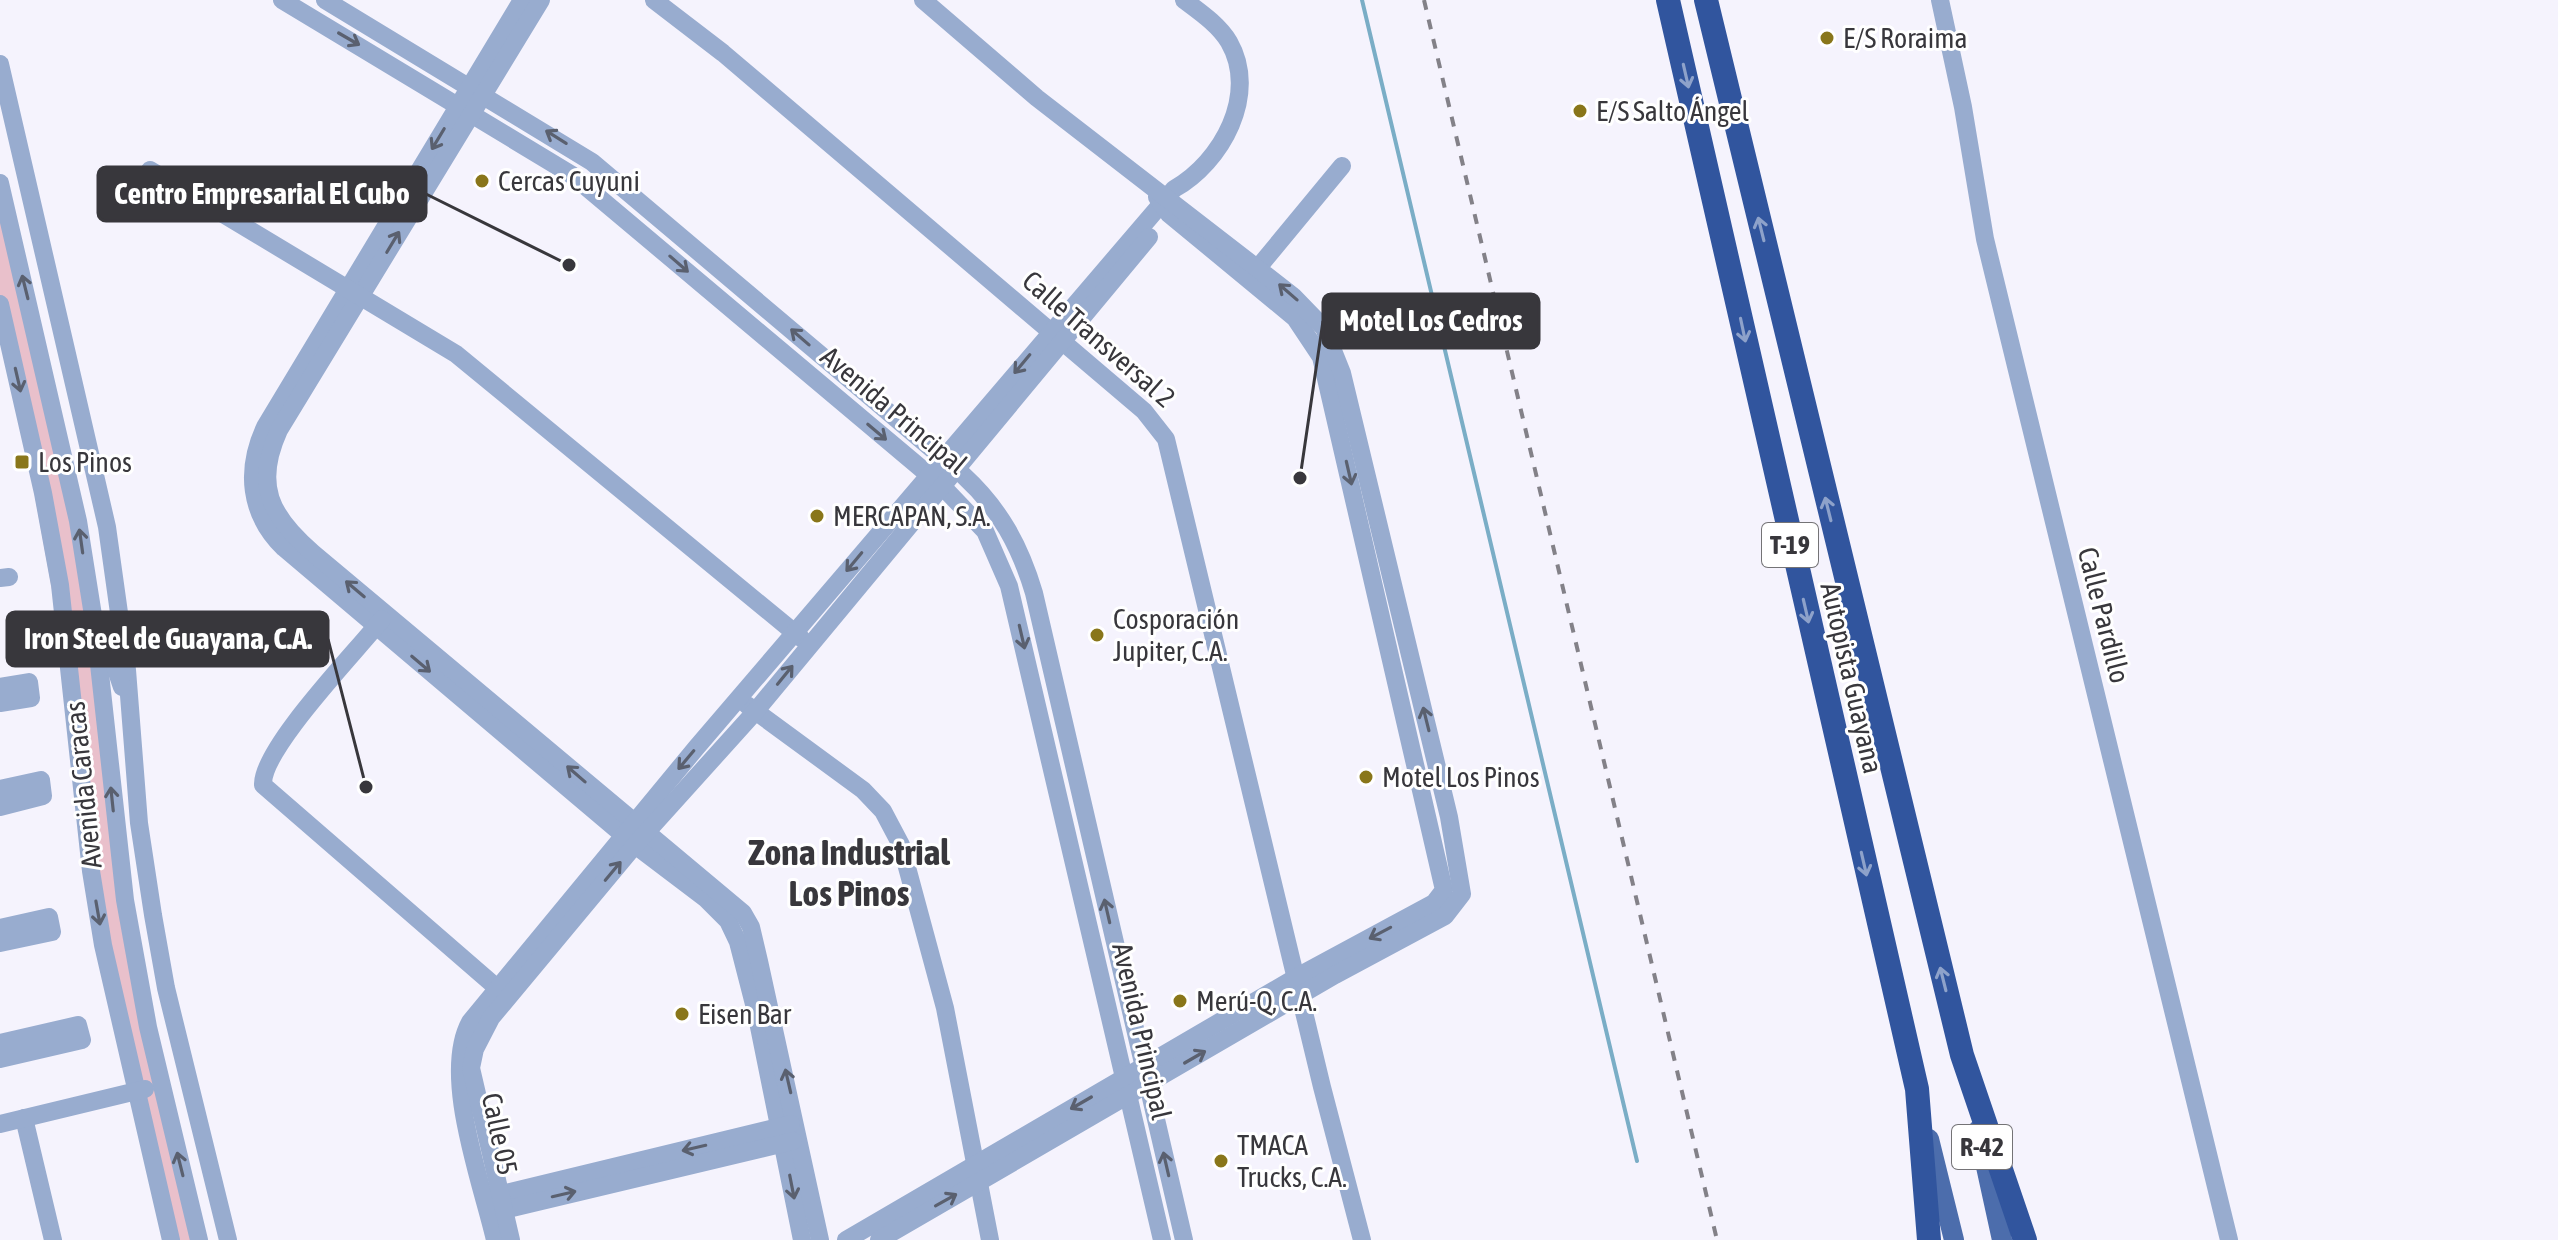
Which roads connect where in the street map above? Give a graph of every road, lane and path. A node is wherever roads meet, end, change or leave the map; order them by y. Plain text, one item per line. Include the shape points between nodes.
1 (282, 0) edge
2 (522, 0) edge
3 (541, 0) edge
4 (654, 0) edge
5 (923, 0) edge
6 (1184, 0) edge
7 (1668, 0) edge
8 (1706, 0) edge
9 (1940, 0) edge
10 (324, 7) edge
11 (0, 64) edge
12 (477, 90) junction
13 (465, 109) junction
14 (1342, 166) dead end
15 (150, 170) dead end
16 (616, 181) junction
17 (0, 183) edge
18 (602, 198) junction
19 (1166, 202) junction
20 (659, 217) junction
21 (645, 234) junction
22 (1254, 273) junction
23 (354, 292) junction
24 (0, 304) edge
25 (1056, 336) junction
26 (950, 464) junction
27 (935, 481) junction
28 (1016, 540) junction
29 (995, 547) junction
30 (1024, 563) junction
31 (1380, 566) junction
32 (1004, 571) junction
33 (87, 580) junction
34 (381, 620) junction
35 (794, 633) junction
36 (810, 644) junction
37 (0, 687) edge
38 (739, 697) junction
39 (0, 703) edge
40 (129, 704) junction
41 (754, 713) junction
42 (0, 789) edge
43 (0, 807) edge
44 (1449, 817) junction
45 (1430, 822) junction
46 (139, 823) junction
47 (635, 834) junction
48 (1444, 890) junction
49 (125, 900) junction
50 (1458, 904) junction
51 (571, 909) junction
52 (0, 928) edge
53 (0, 943) edge
54 (496, 987) junction
55 (1298, 987) junction
56 (470, 1040) junction
57 (0, 1043) edge
58 (1962, 1055) junction
59 (0, 1059) edge
60 (1145, 1075) junction
61 (161, 1085) junction
62 (1126, 1086) junction
63 (1917, 1089) junction
64 (136, 1091) junction
65 (24, 1118) junction
66 (0, 1124) edge
67 (790, 1133) junction
68 (977, 1173) junction
69 (494, 1204) junction
70 (53, 1240) edge
71 (171, 1240) edge
72 (199, 1240) edge
73 (228, 1240) edge
74 (495, 1240) edge
75 (511, 1240) edge
76 (802, 1240) edge
77 (820, 1240) edge
78 (846, 1240) edge
79 (879, 1240) edge
80 (990, 1240) edge
81 (1162, 1240) edge
82 (1184, 1240) edge
83 (1362, 1240) edge
84 (1929, 1240) edge
85 (1954, 1240) edge
86 (2002, 1240) edge
87 (2025, 1240) edge
88 (2229, 1240) edge

1 - 10 street, Avenida Principal
2 - 12 street
3 - 12 street
4 - 25 street, Calle Transversal 2
5 - 19 street
6 - 19 street via 1227,39 1241,79 1238,108 1228,131
7 -> 63 highway, Autopista Guayana / T-19
58 -> 8 highway, Autopista Guayana / T-19
9 - 88 street, Calle Pardillo via 1985,239
10 - 12 street, Avenida Principal
10 -> 13 street, Avenida Principal
11 - 40 street via 107,527
12 - 13 street
16 -> 12 street, Avenida Principal via 573,148
13 - 18 street, Avenida Principal
13 - 23 street
14 - 22 street
15 - 23 street
16 - 18 street
16 - 20 street, Avenida Principal
33 -> 17 street, Avenida Caracas via 70,479
18 - 21 street, Avenida Principal
19 - 22 street
19 - 25 street
20 - 21 street
26 -> 20 street, Avenida Principal
21 -> 27 street, Avenida Principal
22 - 31 street via 1317,319
23 - 34 street via 290,397 270,454 267,480 275,512 296,538
23 - 35 street via 471,365
24 -> 64 street, Avenida Caracas via 53,539 93,883
25 - 26 street
25 - 55 street, Calle Transversal 2 via 1144,411 1161,429 1170,450
26 - 27 street
26 - 28 street, Avenida Principal via 990,502
27 - 29 street, Avenida Principal via 968,511
27 -> 35 street
27 - 36 street
28 - 29 street
28 - 30 street, Avenida Principal
29 - 32 street, Avenida Principal
30 - 32 street
60 -> 30 street, Avenida Principal
44 -> 31 street
31 - 45 street
32 -> 62 street, Avenida Principal
33 - 40 street
49 -> 33 street, Avenida Caracas
34 - 47 street
34 - 54 street via 273,752 263,785
35 - 36 street
35 - 38 street
41 -> 36 street
37 - 39 street via 29,682 31,698
38 - 41 street
38 -> 47 street
40 - 46 street
41 - 47 street
41 - 68 street via 855,783 895,831 945,1008
42 - 43 street via 41,780 43,796
44 - 45 street
44 - 50 street via 1462,883
45 - 48 street
46 - 49 street via 130,846
46 - 73 street via 166,988
47 - 51 street
47 - 67 street via 736,917 756,945
48 - 50 street
48 -> 55 street via 1434,903
49 - 61 street, Avenida Caracas
50 - 55 street via 1445,916
51 - 54 street
51 - 56 street
52 - 53 street via 49,917 52,932
54 - 56 street
55 - 60 street
55 - 83 street, Calle Transversal 2
56 - 69 street, Calle 05 via 460,1078
57 - 59 street via 78,1025 82,1040
58 - 86 main road, R-42
58 - 87 highway, Autopista Guayana
60 - 62 street
82 -> 60 street, Avenida Principal
61 - 64 street
72 -> 61 street, Avenida Caracas
62 - 68 street
62 - 81 street, Avenida Principal
63 - 84 highway, Autopista Guayana
63 - 85 main road, R-42
64 - 65 street
64 - 71 street, Avenida Caracas
65 - 66 street
65 - 70 street
67 - 69 street
67 -> 76 street
67 - 77 street
68 - 78 street
79 -> 68 street
68 - 80 street
69 - 74 street, Calle 05
69 - 75 street, Calle 05

